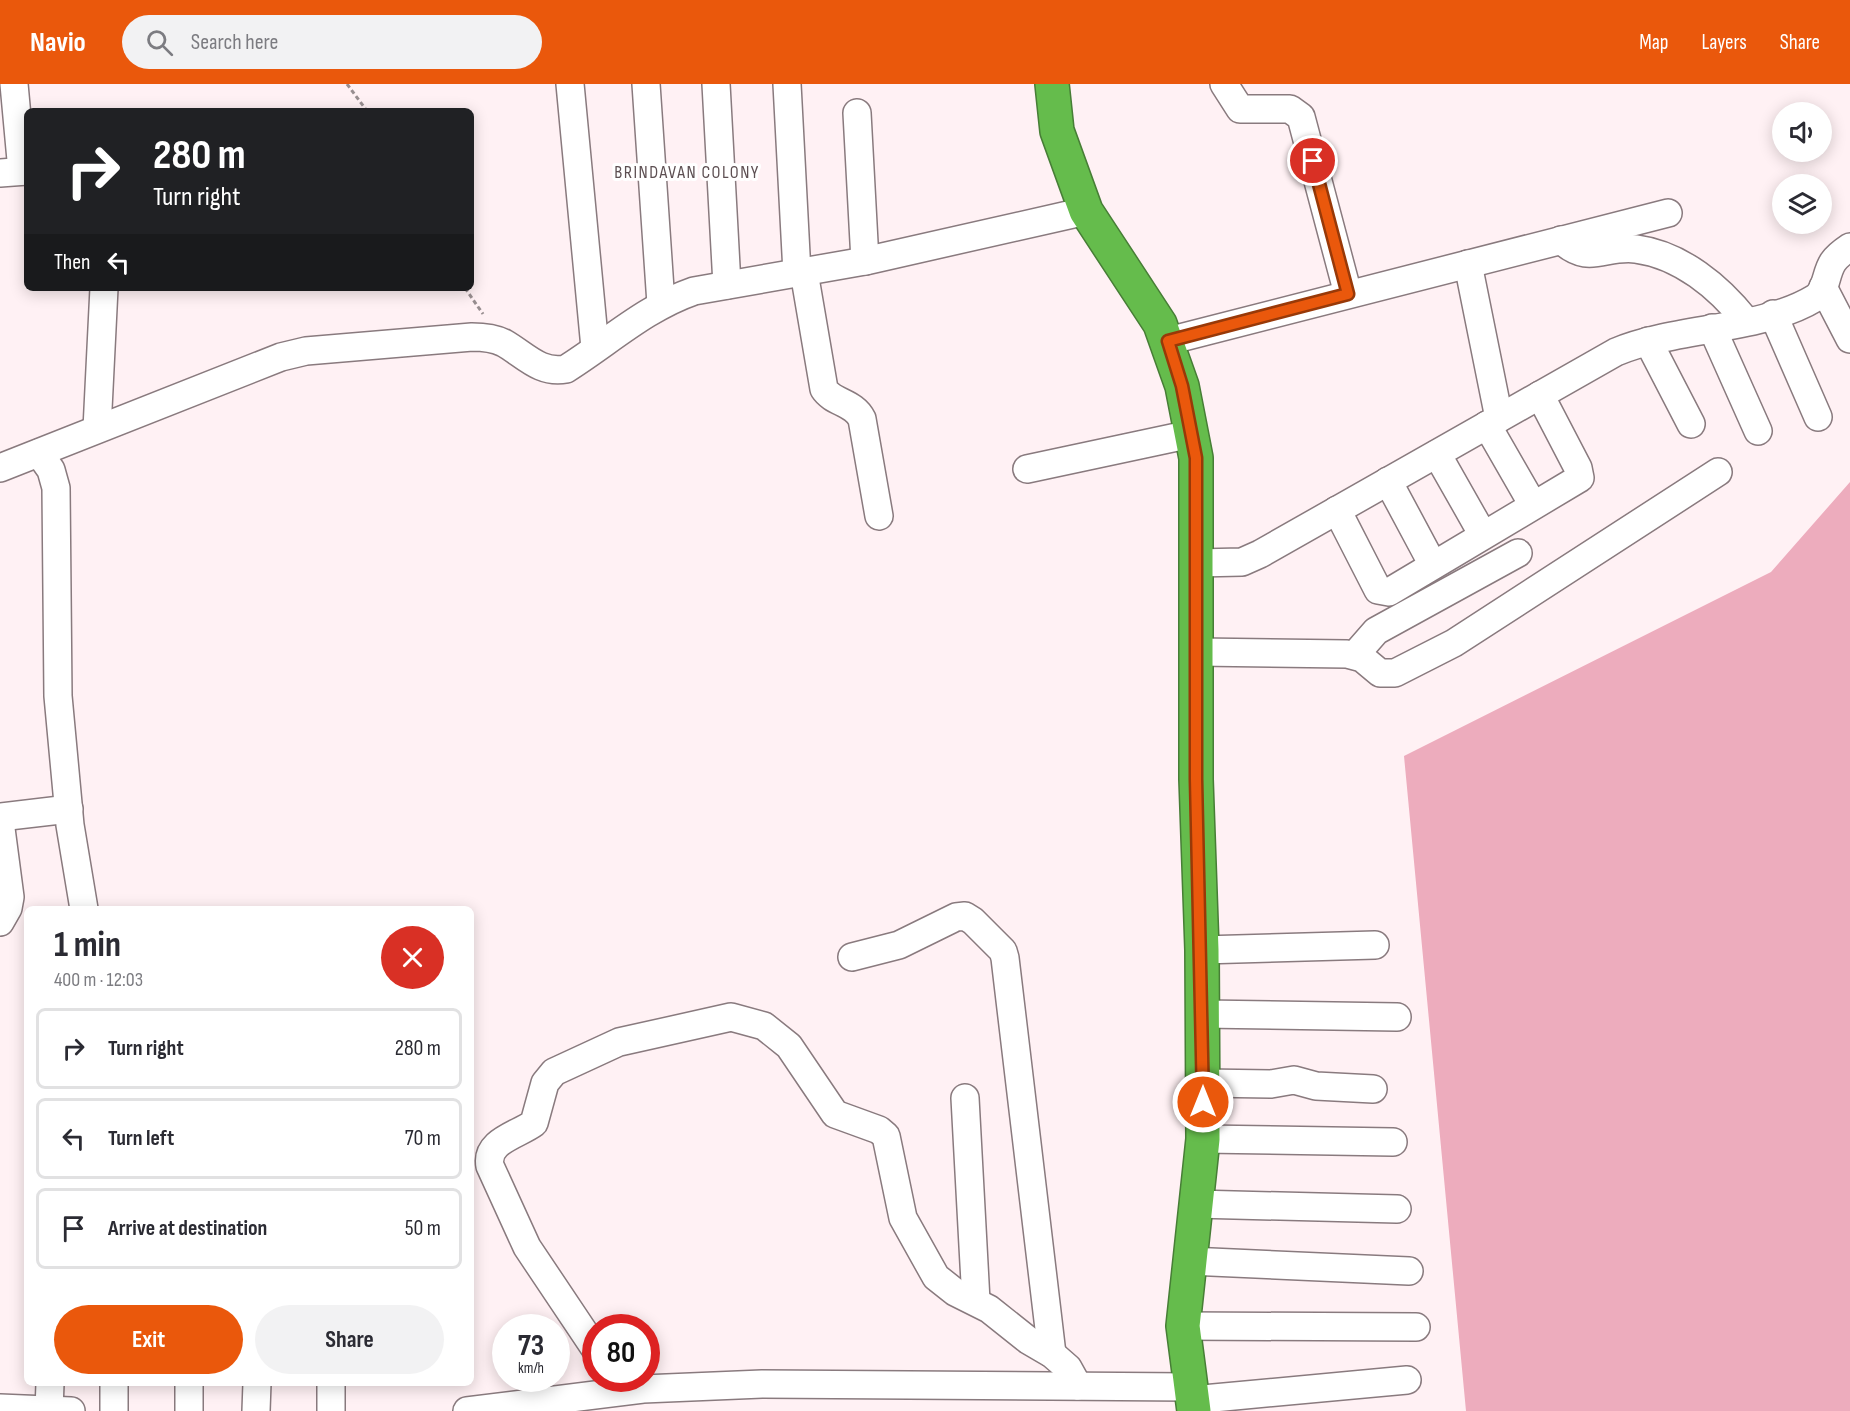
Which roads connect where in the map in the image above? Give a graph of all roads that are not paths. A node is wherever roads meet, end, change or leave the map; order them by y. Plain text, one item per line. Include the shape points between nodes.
1 (14, 84) edge
2 (570, 84) edge
3 (646, 84) edge
4 (716, 84) edge
5 (787, 84) edge
6 (1052, 84) edge
7 (1224, 84) edge
8 (857, 113) dead end
9 (16, 172) edge
10 (1086, 211) junction
11 (1668, 213) dead end
12 (1561, 240) junction
13 (1850, 247) edge
14 (865, 261) junction
15 (1468, 264) junction
16 (801, 273) junction
17 (727, 285) junction
18 (1823, 287) junction
19 (104, 291) edge
20 (1348, 294) junction
21 (661, 304) junction
22 (1773, 314) junction
23 (1746, 321) junction
24 (1712, 328) junction
25 (1850, 339) edge
26 (1168, 341) junction
27 (1648, 341) junction
28 (595, 348) junction
29 (1540, 396) junction
30 (1818, 417) dead end
31 (1493, 422) junction
32 (1691, 424) dead end
33 (98, 429) junction
34 (1758, 431) dead end
35 (1191, 434) junction
36 (39, 453) junction
37 (1437, 454) junction
38 (0, 468) edge
39 (1027, 469) dead end
40 (1718, 472) dead end
41 (1388, 481) junction
42 (1533, 505) junction
43 (1337, 510) junction
44 (879, 516) dead end
45 (1483, 535) junction
46 (1518, 554) dead end
47 (1197, 562) junction
48 (1433, 565) junction
49 (1198, 652) junction
50 (1355, 655) junction
51 (69, 809) junction
52 (0, 819) edge
53 (84, 906) edge
54 (0, 922) edge
55 (1376, 945) dead end
56 (1202, 950) junction
57 (852, 957) dead end
58 (1203, 1014) junction
59 (1397, 1017) dead end
60 (1204, 1083) junction
61 (1373, 1089) dead end
62 (965, 1098) dead end
63 (1203, 1139) junction
64 (1393, 1142) dead end
65 (480, 1149) edge
66 (1196, 1204) junction
67 (1397, 1209) dead end
68 (1189, 1261) junction
69 (1409, 1271) dead end
70 (976, 1301) junction
71 (1183, 1326) junction
72 (1416, 1327) dead end
73 (582, 1329) edge
74 (1052, 1354) junction
75 (1407, 1380) dead end
76 (660, 1385) edge
77 (50, 1386) edge
78 (114, 1386) edge
79 (189, 1386) edge
80 (257, 1386) edge
81 (331, 1386) edge
82 (1077, 1386) junction
83 (582, 1391) edge
84 (1192, 1399) edge
85 (0, 1408) edge
86 (49, 1411) edge
87 (71, 1411) edge
88 (114, 1411) edge
89 (189, 1411) edge
90 (256, 1411) edge
91 (331, 1411) edge
92 (470, 1411) edge

1 - 9 street
2 - 28 street
3 - 21 street
4 - 17 street
5 - 16 street
6 - 10 highway via 1057,131
7 - 20 street via 1240,109 1290,109 1301,117
8 - 14 street
10 - 14 street
10 - 26 highway
11 - 12 street
12 - 15 street
12 - 23 street via 1583,254 1634,249 1671,259 1726,296
13 - 18 street via 1834,261
14 - 16 street
15 - 20 street
15 - 31 street
16 - 17 street
16 - 44 street via 824,389 858,411 862,419
17 - 21 street via 694,291
18 - 22 street via 1814,299
18 - 25 street
19 - 33 street
20 - 26 street
21 - 28 street
22 - 23 street
22 - 30 street
23 - 24 street
24 - 27 street
24 - 34 street
26 - 35 highway
27 - 29 street via 1616,352
27 - 32 street
28 - 33 street via 566,369 555,371 490,338 306,351 255,366
29 - 31 street
29 - 42 street via 1581,475
31 - 37 street
31 - 42 street
33 - 36 street
35 - 39 street
35 - 47 highway via 1196,458
36 - 38 street
36 - 51 street via 51,470 56,488 58,696
37 - 41 street
37 - 45 street
40 - 50 street via 1454,643 1395,673 1380,674
41 - 43 street
41 - 48 street
42 - 45 street
43 - 47 street via 1242,562
43 - 48 street via 1378,590 1389,592
45 - 48 street
46 - 50 street via 1376,631
47 - 49 highway
49 - 50 street
49 - 56 highway via 1196,779
51 - 52 street
51 - 53 street
52 - 54 street via 10,897
55 - 56 street
56 - 58 highway
57 - 74 street via 899,945 965,916 1002,951
58 - 59 street
58 - 60 highway
60 - 61 street via 1271,1084 1294,1080 1316,1086
60 - 63 highway
62 - 70 street
63 - 64 street
63 - 66 highway
65 - 70 street via 534,1123 546,1083 554,1072 619,1042 718,1018 744,1019 764,1026 789,1046 835,1114 886,1136 903,1218 926,1264 943,1285
65 - 73 street via 527,1247
66 - 67 street
66 - 68 highway
68 - 69 street
68 - 71 highway
70 - 74 street
71 - 72 street
71 - 84 highway
74 - 82 street via 1068,1368
75 - 84 street
76 - 82 street
77 - 86 street
78 - 88 street
79 - 89 street
80 - 90 street
81 - 91 street
82 - 84 street
83 - 92 street
85 - 86 street
86 - 87 street

